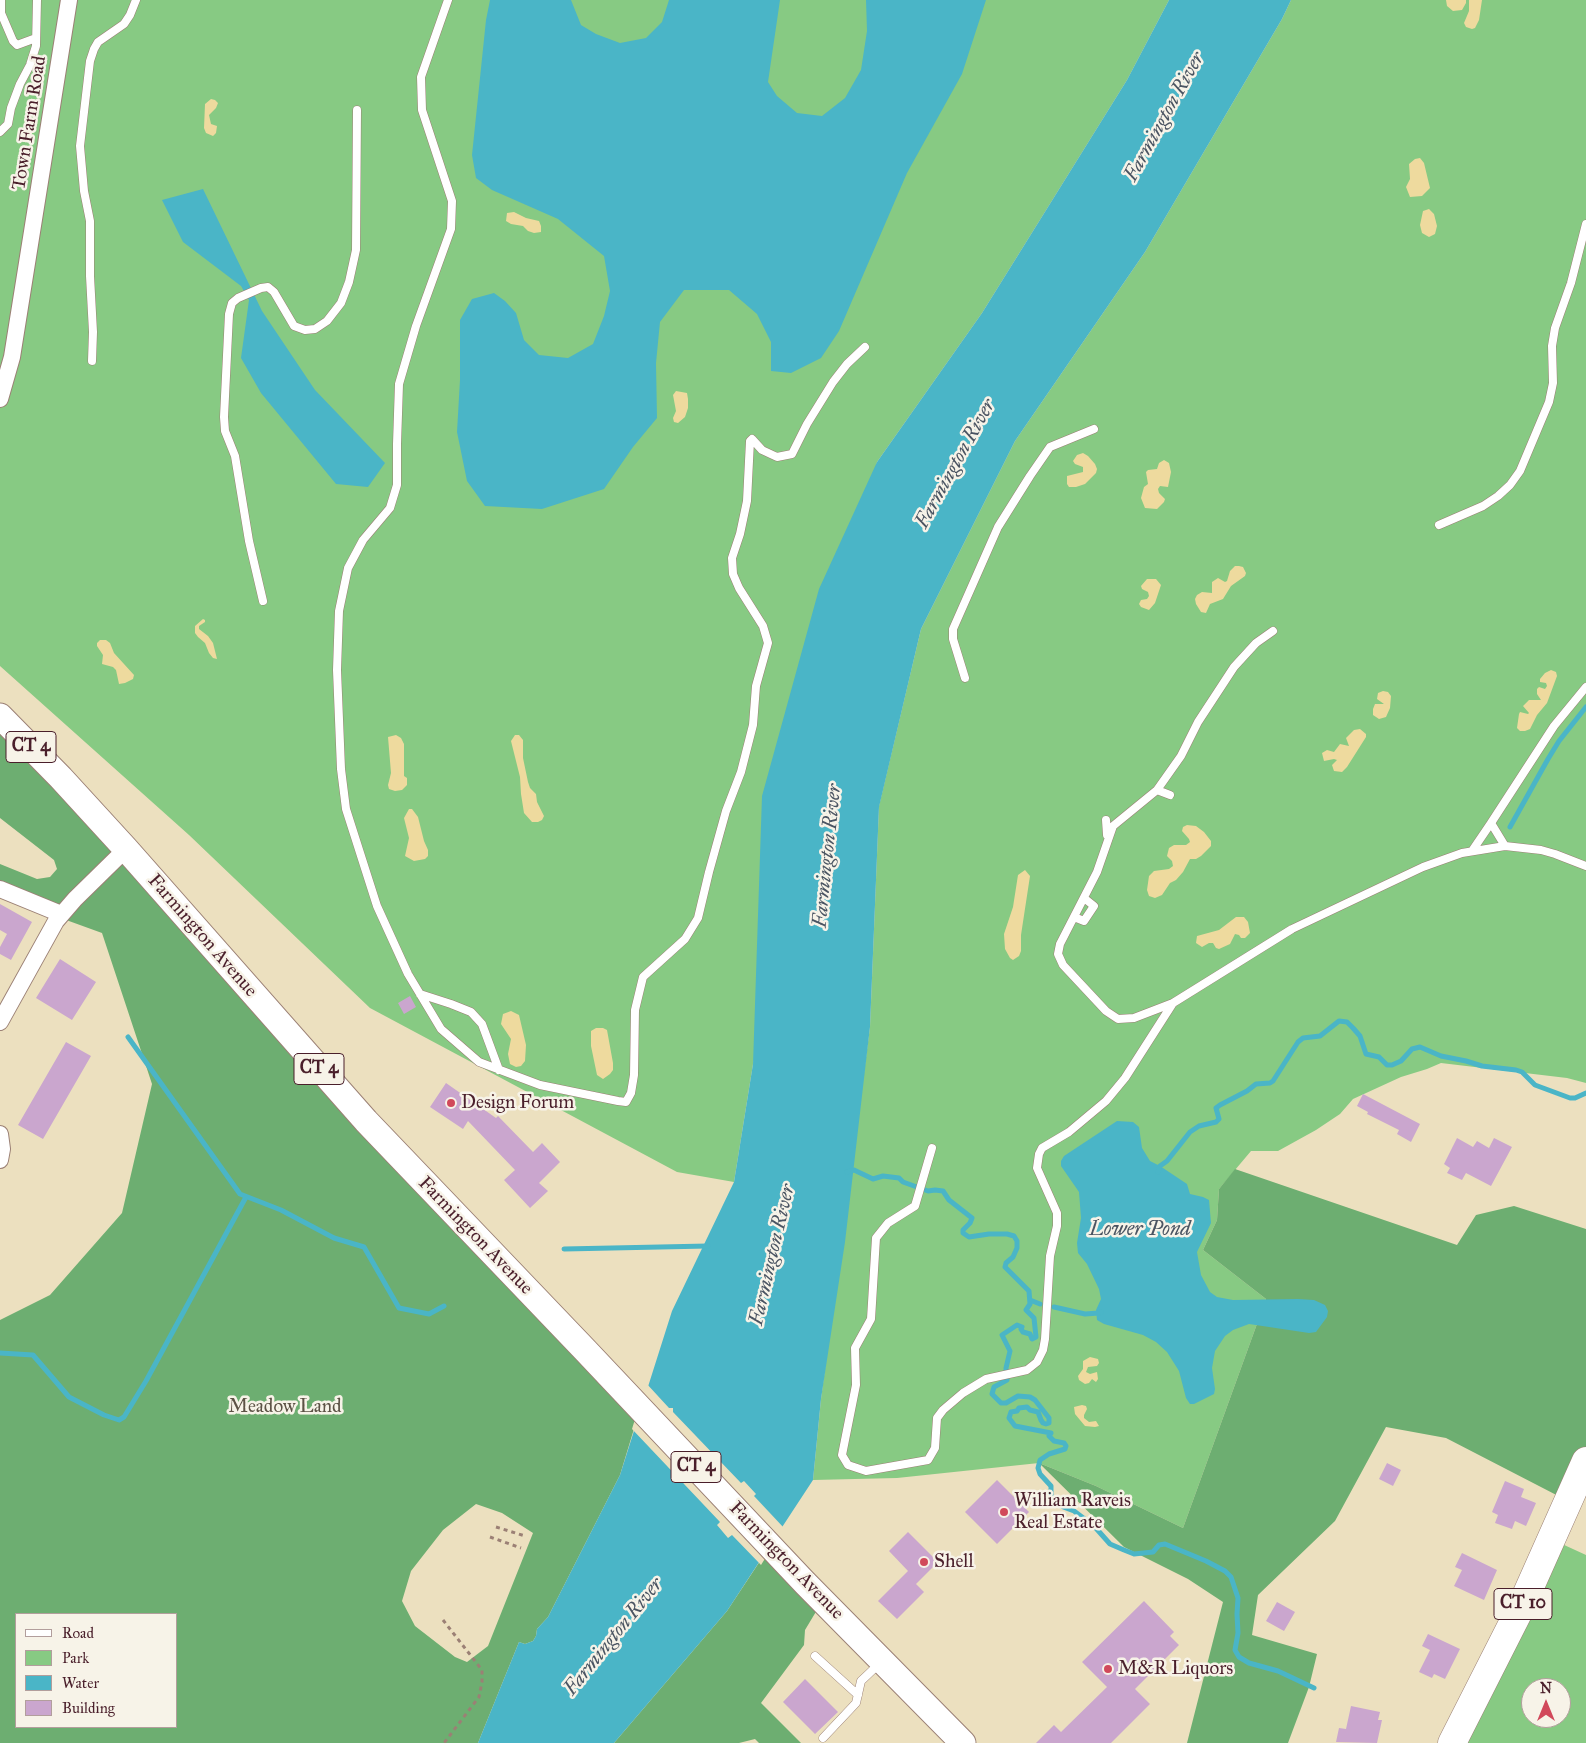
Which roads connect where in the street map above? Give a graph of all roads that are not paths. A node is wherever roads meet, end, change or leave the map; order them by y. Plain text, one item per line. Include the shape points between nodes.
1 (1, 0) edge
2 (37, 0) edge
3 (69, 0) edge
4 (136, 0) edge
5 (448, 0) edge
6 (36, 38) junction
7 (357, 110) dead end
8 (0, 132) edge
9 (1586, 224) edge
10 (865, 347) dead end
11 (92, 361) dead end
12 (0, 399) edge
13 (1094, 429) dead end
14 (1439, 525) dead end
15 (263, 601) dead end
16 (1273, 631) dead end
17 (965, 678) dead end
18 (1586, 687) edge
19 (0, 716) edge
20 (1157, 790) junction
21 (1170, 795) dead end
22 (1106, 820) dead end
23 (1491, 823) junction
24 (1107, 839) junction
25 (1505, 846) junction
26 (126, 849) junction
27 (1472, 851) junction
28 (1586, 866) edge
29 (0, 889) edge
30 (1084, 898) junction
31 (1079, 908) junction
32 (61, 914) junction
33 (1089, 914) junction
34 (1074, 917) junction
35 (420, 994) junction
36 (1173, 1002) junction
37 (0, 1022) edge
38 (499, 1070) junction
39 (0, 1134) edge
40 (932, 1148) dead end
41 (0, 1160) edge
42 (1586, 1461) edge
43 (815, 1656) dead end
44 (883, 1661) junction
45 (858, 1694) junction
46 (822, 1738) dead end
47 (963, 1743) edge
48 (1452, 1743) edge

1 - 6 lane via 1,13 13,41 17,45
2 - 6 lane
3 - 12 street, Town Farm Road via 12,357
4 - 11 lane via 124,24 98,42 90,61 80,146 90,221
5 - 35 lane via 421,77 422,110 452,201 451,229 399,384 397,485 390,508 363,540 348,568 339,611 337,670 346,809 377,906
6 - 8 lane via 30,65 11,108 8,124
7 - 15 lane via 356,250 341,303 327,321 315,329 304,330 294,326 268,287 242,296 232,303 229,314 225,431 235,456 248,541
9 - 14 lane via 1555,328 1549,402 1520,471 1510,485 1483,506
10 - 38 lane via 833,382 792,454 777,457 762,450 752,439 750,441 747,501 732,558 733,574 763,626 768,642 756,686 753,724 741,772 726,811 698,918 685,939 643,977 635,1010 631,1093 626,1102 618,1101 540,1085
13 - 17 lane via 1050,447 998,527 953,629
16 - 20 lane via 1256,643 1234,667
18 - 23 lane via 1554,726
19 - 26 main road, Farmington Avenue / CT 4
20 - 21 lane
20 - 24 lane via 1113,826
22 - 24 lane
23 - 25 lane
23 - 27 lane
24 - 30 lane via 1097,872
25 - 27 lane
25 - 28 lane via 1541,850
26 - 32 street
26 - 44 main road, Farmington Avenue / CT 4 via 366,1121
27 - 36 lane via 1423,867 1292,929
29 - 32 street
30 - 31 lane
30 - 33 lane via 1094,906
31 - 33 lane
31 - 34 lane
32 - 37 street
33 - 34 lane via 1084,921
34 - 36 lane via 1058,954 1063,965 1106,1011 1118,1019 1134,1018
35 - 38 lane via 441,1029 479,1062
35 - 38 lane via 471,1012 482,1024
36 - 40 lane via 1125,1078 1106,1101 1069,1132 1042,1148 1039,1154 1037,1168 1057,1213 1057,1226 1050,1256 1045,1339 1037,1362 1027,1370 986,1379 943,1410 937,1418 935,1448 928,1460 866,1471 848,1465 842,1455 856,1385 855,1348 871,1319 876,1238 888,1223 915,1206
39 - 41 street
42 - 48 highway, CT 10 via 1521,1607
43 - 45 lane
44 - 45 lane via 861,1682
44 - 47 main road, Farmington Avenue / CT 4
45 - 46 lane via 856,1703

